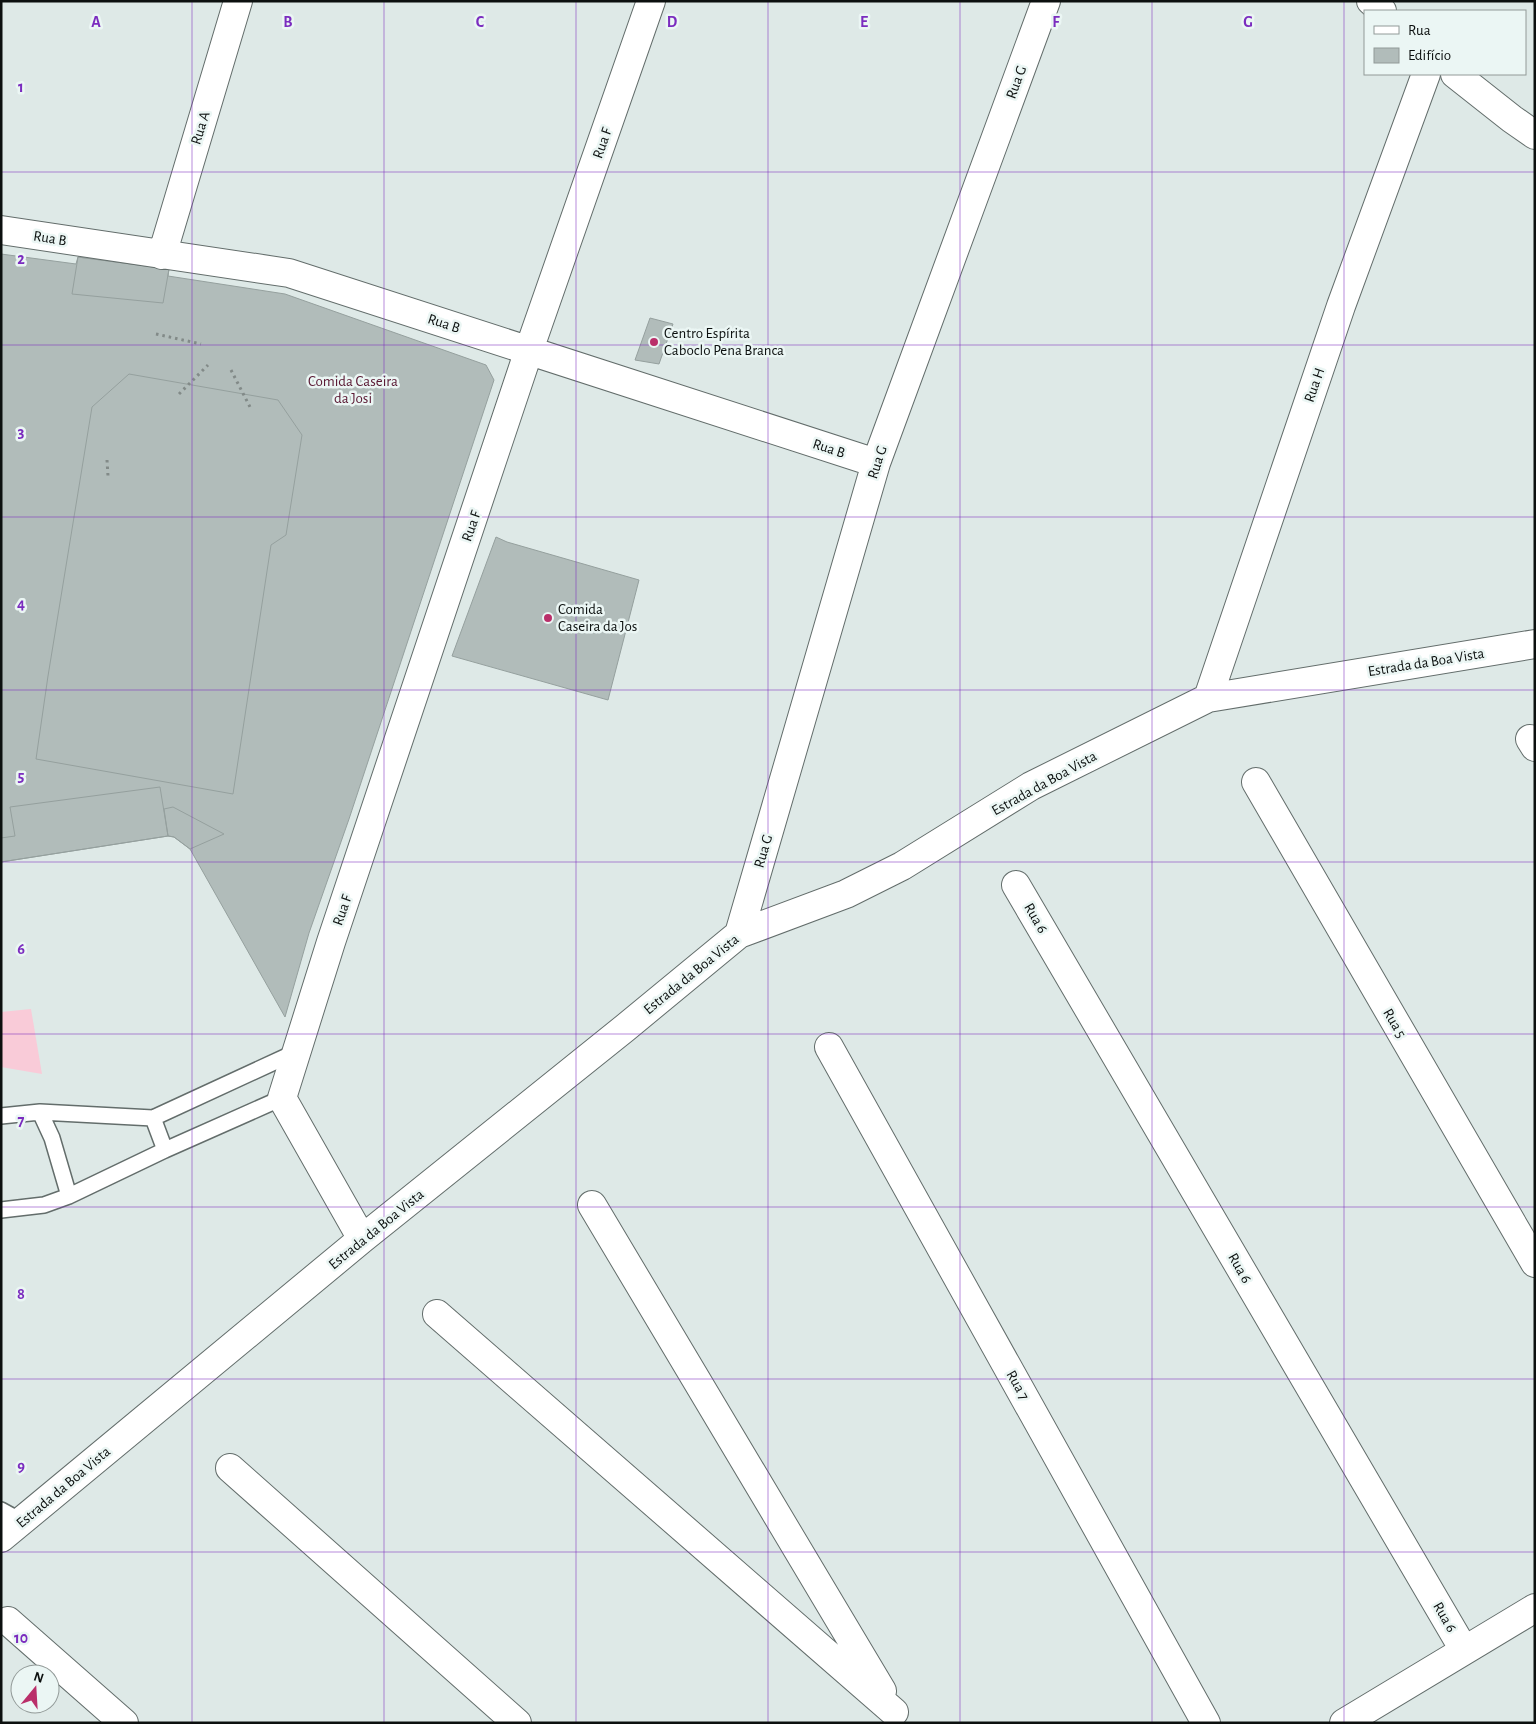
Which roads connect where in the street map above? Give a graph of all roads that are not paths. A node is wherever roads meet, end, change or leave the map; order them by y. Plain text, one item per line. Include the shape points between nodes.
1 (238, 1) edge
2 (651, 1) edge
3 (1046, 1) edge
4 (1371, 1) edge
5 (1381, 10) edge
6 (1426, 75) edge
7 (1456, 75) edge
8 (1535, 135) edge
9 (1, 230) edge
10 (162, 255) junction
11 (529, 350) junction
12 (876, 463) junction
13 (1535, 644) edge
14 (1208, 698) junction
15 (1256, 782) dead end
16 (1016, 886) dead end
17 (739, 934) junction
18 (830, 1048) dead end
19 (296, 1052) junction
20 (282, 1098) junction
21 (40, 1112) junction
22 (1, 1116) edge
23 (153, 1118) junction
24 (165, 1150) junction
25 (69, 1196) junction
26 (592, 1205) dead end
27 (1, 1210) edge
28 (362, 1239) junction
29 (1535, 1263) edge
30 (437, 1314) dead end
31 (230, 1468) dead end
32 (8, 1523) edge
33 (1535, 1608) edge
34 (8, 1622) dead end
35 (1464, 1650) junction
36 (898, 1717) edge
37 (124, 1723) edge
38 (517, 1723) edge
39 (1206, 1723) edge
40 (1344, 1723) edge

1 - 10 street, Rua A
2 - 11 street, Rua F
3 - 12 street, Rua G
4 - 5 street
6 - 14 street, Rua H via 1341,306
7 - 8 street
9 - 10 street, Rua B
10 - 11 street, Rua B via 289,273
11 - 12 street, Rua B
11 - 19 street, Rua F
12 - 17 street, Rua G
13 - 14 street, Estrada da Boa Vista
14 - 17 street, Estrada da Boa Vista via 1031,786 902,866 846,894
15 - 29 street, Rua 5
16 - 35 street, Rua 6
17 - 28 street, Estrada da Boa Vista
18 - 39 street, Rua 7
19 - 20 street, Rua F
19 - 23 lane
20 - 24 lane
20 - 28 street
21 - 22 lane
21 - 23 lane
21 - 25 lane via 52,1138
23 - 24 lane
24 - 25 lane
25 - 27 lane via 44,1204
26 - 36 street
28 - 32 street, Estrada da Boa Vista
30 - 36 street
31 - 38 street
33 - 35 street
34 - 37 street
35 - 40 street

